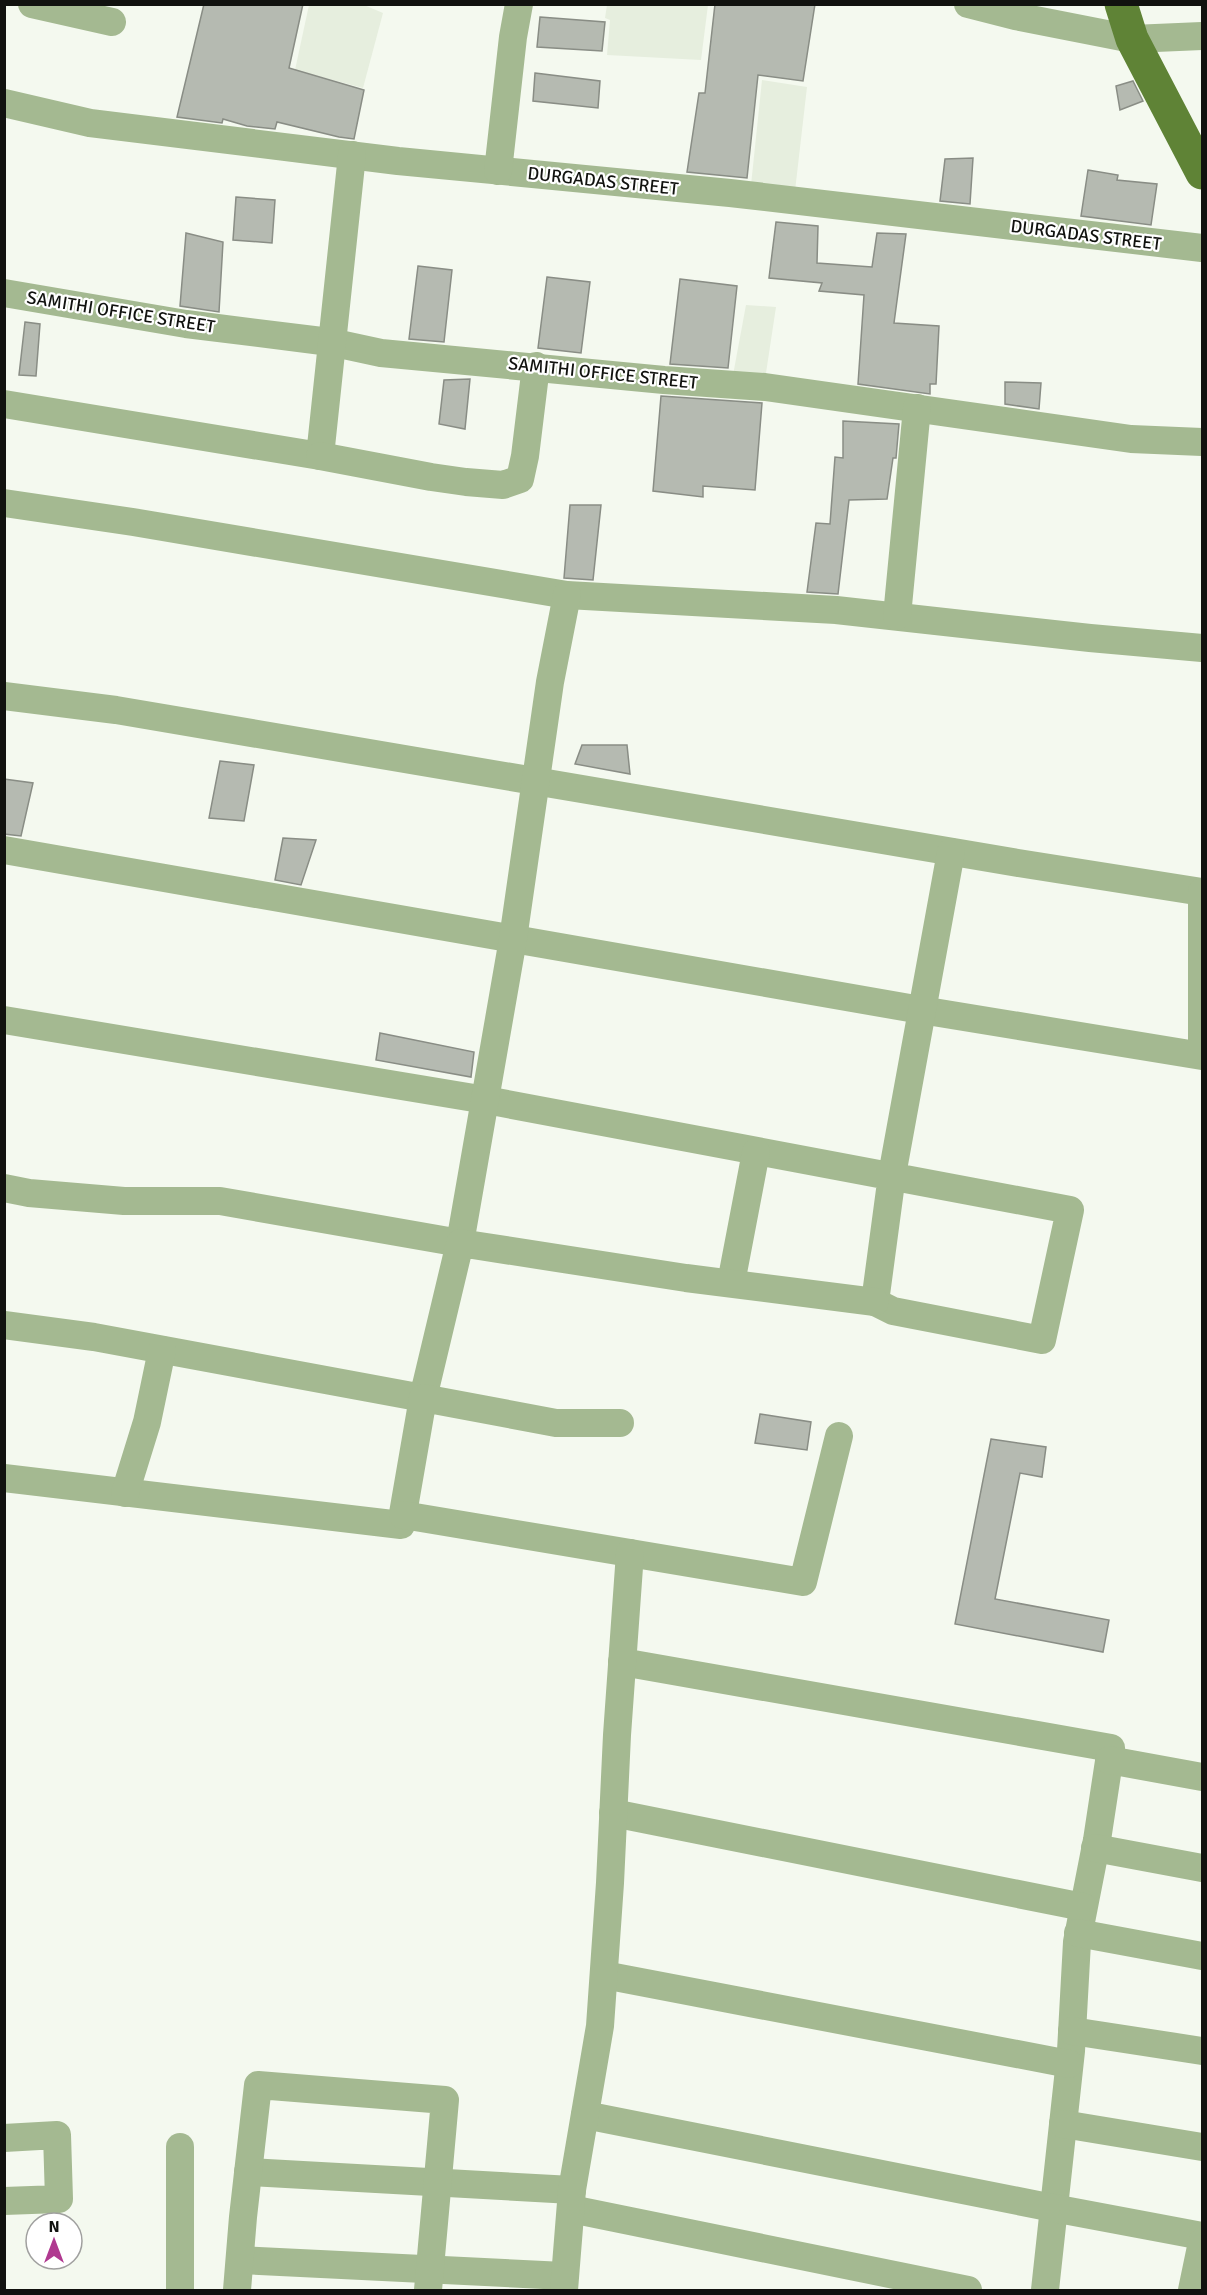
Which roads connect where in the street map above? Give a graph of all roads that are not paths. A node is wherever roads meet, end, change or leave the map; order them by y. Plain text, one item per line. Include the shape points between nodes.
1 (32, 4) edge
2 (519, 4) edge
3 (968, 4) edge
4 (1121, 4) edge
5 (112, 22) dead end
6 (1203, 36) edge
7 (1132, 39) junction
8 (4, 103) edge
9 (352, 155) junction
10 (498, 171) junction
11 (1203, 172) edge
12 (1203, 248) edge
13 (4, 293) edge
14 (330, 342) junction
15 (536, 366) junction
16 (4, 404) edge
17 (917, 408) junction
18 (1203, 442) edge
19 (320, 456) junction
20 (4, 503) edge
21 (567, 595) junction
22 (897, 616) junction
23 (1203, 648) edge
24 (4, 696) edge
25 (535, 781) junction
26 (4, 850) edge
27 (951, 852) junction
28 (1202, 892) edge
29 (513, 939) junction
30 (921, 1010) junction
31 (4, 1020) edge
32 (486, 1100) junction
33 (756, 1152) junction
34 (892, 1175) junction
35 (4, 1188) edge
36 (460, 1243) junction
37 (731, 1283) junction
38 (875, 1302) junction
39 (4, 1325) edge
40 (162, 1350) junction
41 (423, 1398) junction
42 (620, 1423) dead end
43 (839, 1436) dead end
44 (4, 1478) edge
45 (124, 1493) junction
46 (403, 1515) junction
47 (630, 1553) junction
48 (622, 1662) junction
49 (1109, 1760) junction
50 (1203, 1777) edge
51 (614, 1813) junction
52 (1095, 1848) junction
53 (1203, 1868) edge
54 (1081, 1920) junction
55 (1203, 1956) edge
56 (604, 1975) junction
57 (1072, 2031) junction
58 (1203, 2051) edge
59 (1069, 2064) junction
60 (585, 2115) junction
61 (1063, 2124) junction
62 (4, 2138) edge
63 (180, 2147) dead end
64 (1203, 2147) edge
65 (248, 2172) junction
66 (437, 2183) junction
67 (572, 2199) junction
68 (4, 2201) edge
69 (1053, 2208) junction
70 (1203, 2236) edge
71 (1203, 2242) edge
72 (240, 2260) junction
73 (429, 2279) edge
74 (564, 2283) edge
75 (180, 2290) edge
76 (237, 2290) edge
77 (968, 2290) edge
78 (1045, 2290) edge
79 (1192, 2290) edge

1 - 5 street
2 - 10 street
3 - 7 street
4 - 7 main road
6 - 7 street
7 - 11 main road
8 - 9 street, DURGADAS STREET via 90,123
9 - 10 street, DURGADAS STREET
9 - 14 street
10 - 12 street, DURGADAS STREET via 730,193
13 - 14 street, SAMITHI OFFICE STREET via 186,324
14 - 15 street, SAMITHI OFFICE STREET via 381,353
14 - 19 street
15 - 17 street, SAMITHI OFFICE STREET via 765,387
15 - 19 street via 520,479 503,485 466,482
16 - 19 street
17 - 18 street, SAMITHI OFFICE STREET via 1131,439
17 - 22 street
20 - 21 street
21 - 22 street
21 - 25 street
22 - 23 street
24 - 25 street via 116,710
25 - 27 street
25 - 29 street
26 - 29 street
27 - 28 street
27 - 30 street
28 - 30 street via 1202,1056
29 - 30 street
29 - 32 street
30 - 34 street
31 - 32 street
32 - 33 street
32 - 36 street
33 - 34 street
33 - 37 street
34 - 38 street
34 - 38 street via 1070,1210 1042,1341 893,1311
35 - 36 street via 124,1202 220,1202
36 - 37 street
36 - 41 street
37 - 38 street
39 - 40 street
40 - 41 street
40 - 45 street via 147,1422
41 - 42 street via 556,1423
41 - 46 street
43 - 47 street via 803,1582
44 - 45 street
45 - 46 street via 401,1525
46 - 47 street
47 - 48 street
48 - 49 street via 1111,1748
48 - 51 street
49 - 50 street
49 - 52 street
51 - 54 street
51 - 56 street
52 - 53 street
52 - 54 street
54 - 55 street
54 - 57 street
56 - 59 street
56 - 60 street
57 - 58 street
57 - 59 street
59 - 61 street
60 - 67 street
60 - 69 street
61 - 64 street
61 - 69 street
62 - 68 street via 57,2135 59,2199
63 - 75 street
65 - 66 street
65 - 66 street via 258,2085 445,2100
65 - 72 street
66 - 67 street
66 - 73 street
67 - 74 street
67 - 77 street
69 - 70 street
69 - 78 street
71 - 79 street
72 - 73 street
72 - 76 street
73 - 74 street

